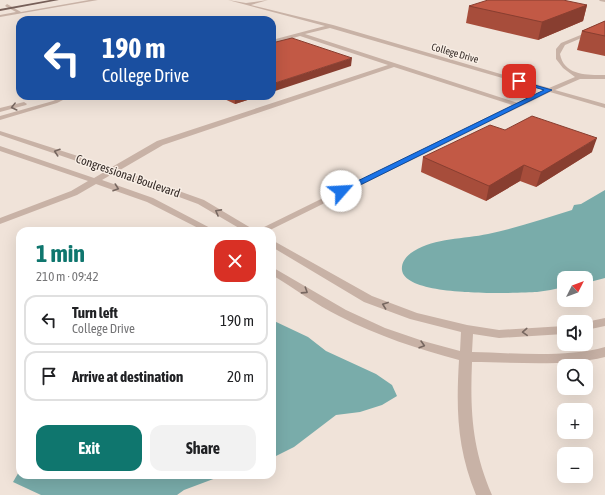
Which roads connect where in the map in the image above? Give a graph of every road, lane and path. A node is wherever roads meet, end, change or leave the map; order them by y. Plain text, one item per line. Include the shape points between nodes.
1 (39, 0) edge
2 (57, 0) edge
3 (96, 0) edge
4 (230, 0) edge
5 (249, 0) edge
6 (266, 0) edge
7 (601, 0) edge
8 (605, 1) edge
9 (257, 2) junction
10 (246, 4) junction
11 (0, 7) edge
12 (9, 7) junction
13 (0, 10) edge
14 (20, 13) junction
15 (0, 16) edge
16 (299, 17) junction
17 (331, 26) junction
18 (605, 26) edge
19 (300, 34) junction
20 (276, 41) edge
21 (393, 65) junction
22 (579, 77) junction
23 (605, 77) edge
24 (549, 90) junction
25 (39, 100) edge
26 (59, 100) edge
27 (518, 105) junction
28 (605, 106) edge
29 (0, 110) edge
30 (0, 118) edge
31 (0, 133) edge
32 (0, 148) edge
33 (113, 170) junction
34 (97, 182) junction
35 (0, 221) edge
36 (203, 227) edge
37 (244, 227) edge
38 (268, 227) edge
39 (276, 245) edge
40 (276, 272) edge
41 (605, 322) edge
42 (593, 325) edge
43 (467, 329) junction
44 (557, 330) edge
45 (605, 352) edge
46 (466, 357) junction
47 (484, 495) edge

1 - 12 main road
2 - 12 main road
3 - 14 street
4 - 10 street, College Drive
5 - 9 street, College Drive
6 - 9 street
7 - 8 street
9 - 10 street
9 - 16 street, College Drive
10 - 16 street, College Drive
11 - 12 main road
12 - 13 main road
12 - 14 street
14 - 15 street
16 - 17 street, College Drive
17 - 19 street
17 - 24 street, College Drive
18 - 22 street via 558,48 557,57 562,66
19 - 20 street
19 - 21 street
21 - 27 street
21 - 33 street via 160,143
22 - 23 street
22 - 24 street
24 - 27 street
24 - 28 street, College Drive
25 -> 29 street
26 - 30 street
27 - 38 street
33 -> 31 street, Congressional Boulevard
32 - 34 street, Congressional Boulevard
33 - 34 street
37 -> 33 street, Congressional Boulevard via 201,202
34 - 35 street
34 -> 36 street, Congressional Boulevard via 150,200
43 -> 39 street via 414,316 368,299
40 -> 46 street via 342,313 362,322 421,345
41 - 42 street
44 -> 43 street via 499,334
43 - 46 street
45 - 46 street via 548,358
46 - 47 street via 464,410 478,483

